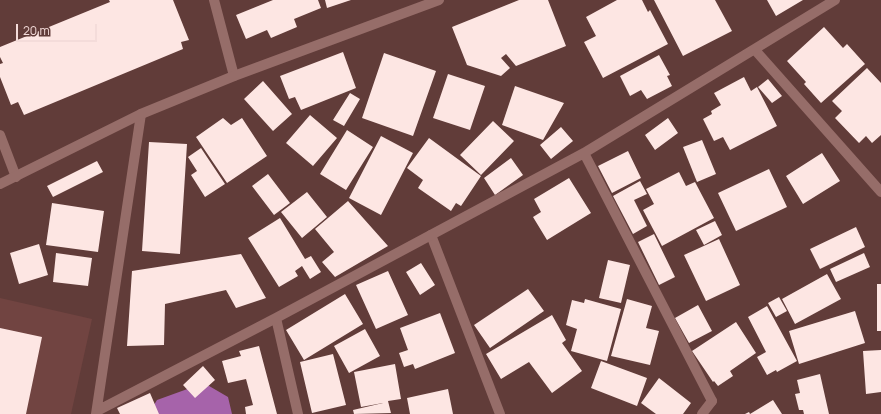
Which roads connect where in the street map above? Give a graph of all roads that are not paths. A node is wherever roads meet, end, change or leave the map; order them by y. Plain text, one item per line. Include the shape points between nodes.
1 (214, 0) edge
2 (439, 0) edge
3 (835, 0) edge
4 (755, 50) junction
5 (234, 76) junction
6 (141, 114) junction
7 (0, 135) edge
8 (584, 153) junction
9 (16, 177) junction
10 (0, 184) edge
11 (881, 192) edge
12 (431, 235) junction
13 (276, 318) junction
14 (97, 413) edge
15 (298, 414) edge
16 (500, 414) edge
17 (702, 414) edge

1 - 5 street
2 - 5 street
3 - 4 street
4 - 8 street
4 - 11 street
5 - 6 street
6 - 9 street
6 - 14 street
7 - 9 street
8 - 12 street
8 - 17 street via 712,401
9 - 10 street
12 - 13 street
12 - 16 street
13 - 14 street
13 - 15 street

